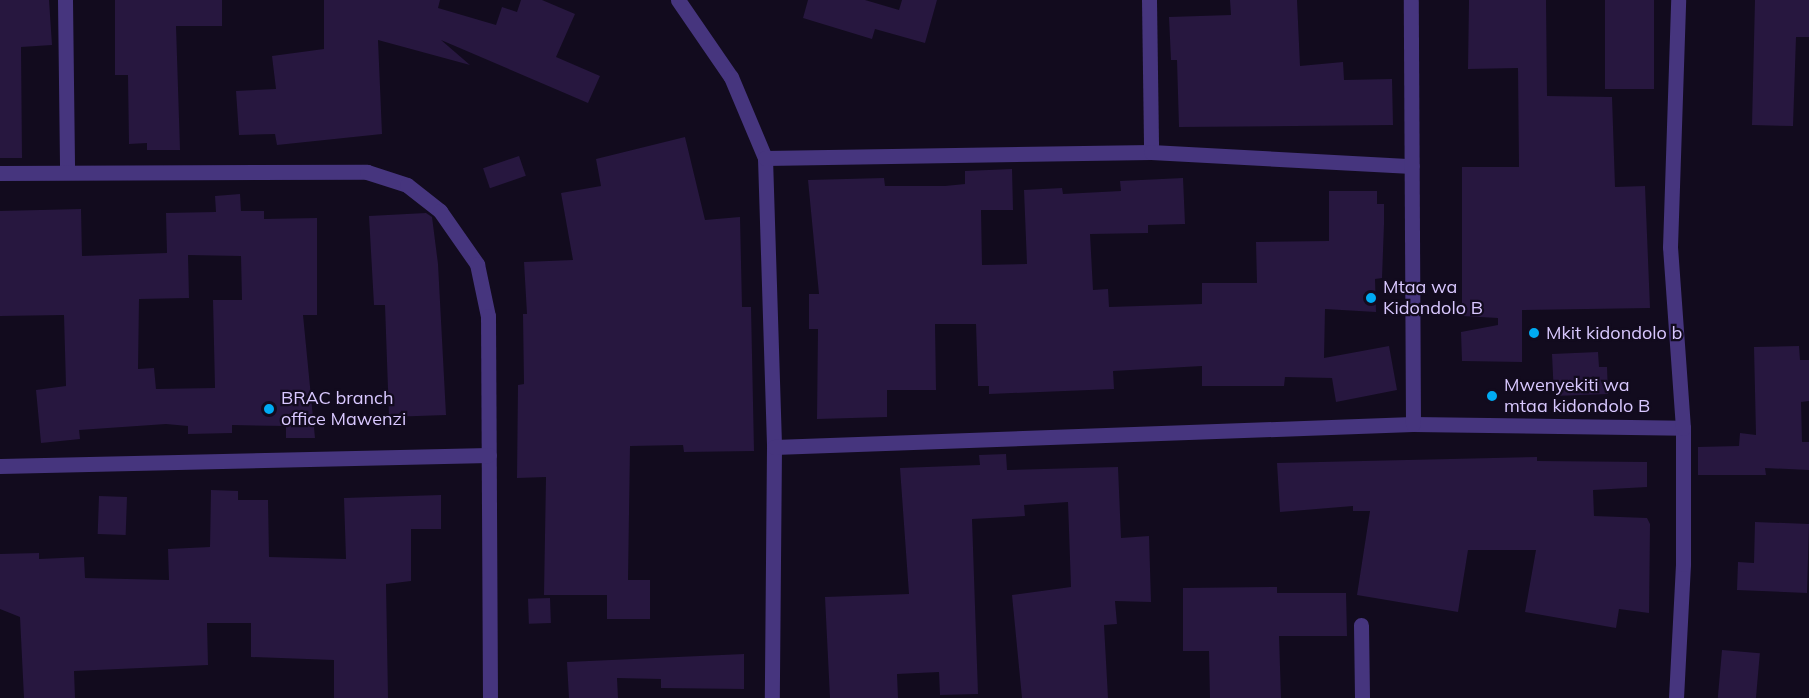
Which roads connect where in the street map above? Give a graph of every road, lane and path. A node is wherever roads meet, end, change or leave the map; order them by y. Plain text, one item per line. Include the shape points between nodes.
1 (65, 0) edge
2 (678, 0) edge
3 (1149, 0) edge
4 (1411, 0) edge
5 (1678, 0) edge
6 (1151, 152) junction
7 (765, 158) junction
8 (1412, 166) junction
9 (67, 170) junction
10 (0, 173) edge
11 (1413, 424) junction
12 (1683, 428) junction
13 (774, 447) junction
14 (489, 455) junction
15 (0, 466) edge
16 (1361, 625) dead end
17 (490, 698) edge
18 (772, 698) edge
19 (1362, 698) edge
20 (1676, 698) edge

1 - 9 street
2 - 7 street via 731,77
3 - 6 street
4 - 8 street
5 - 12 street via 1671,247
6 - 7 street
6 - 8 street
7 - 13 street
8 - 11 street
9 - 10 street
9 - 14 street via 320,169 367,172 407,185 440,211 477,264 483,284
11 - 12 street
11 - 13 street
12 - 20 street
13 - 18 street
14 - 15 street
14 - 17 street
16 - 19 street

